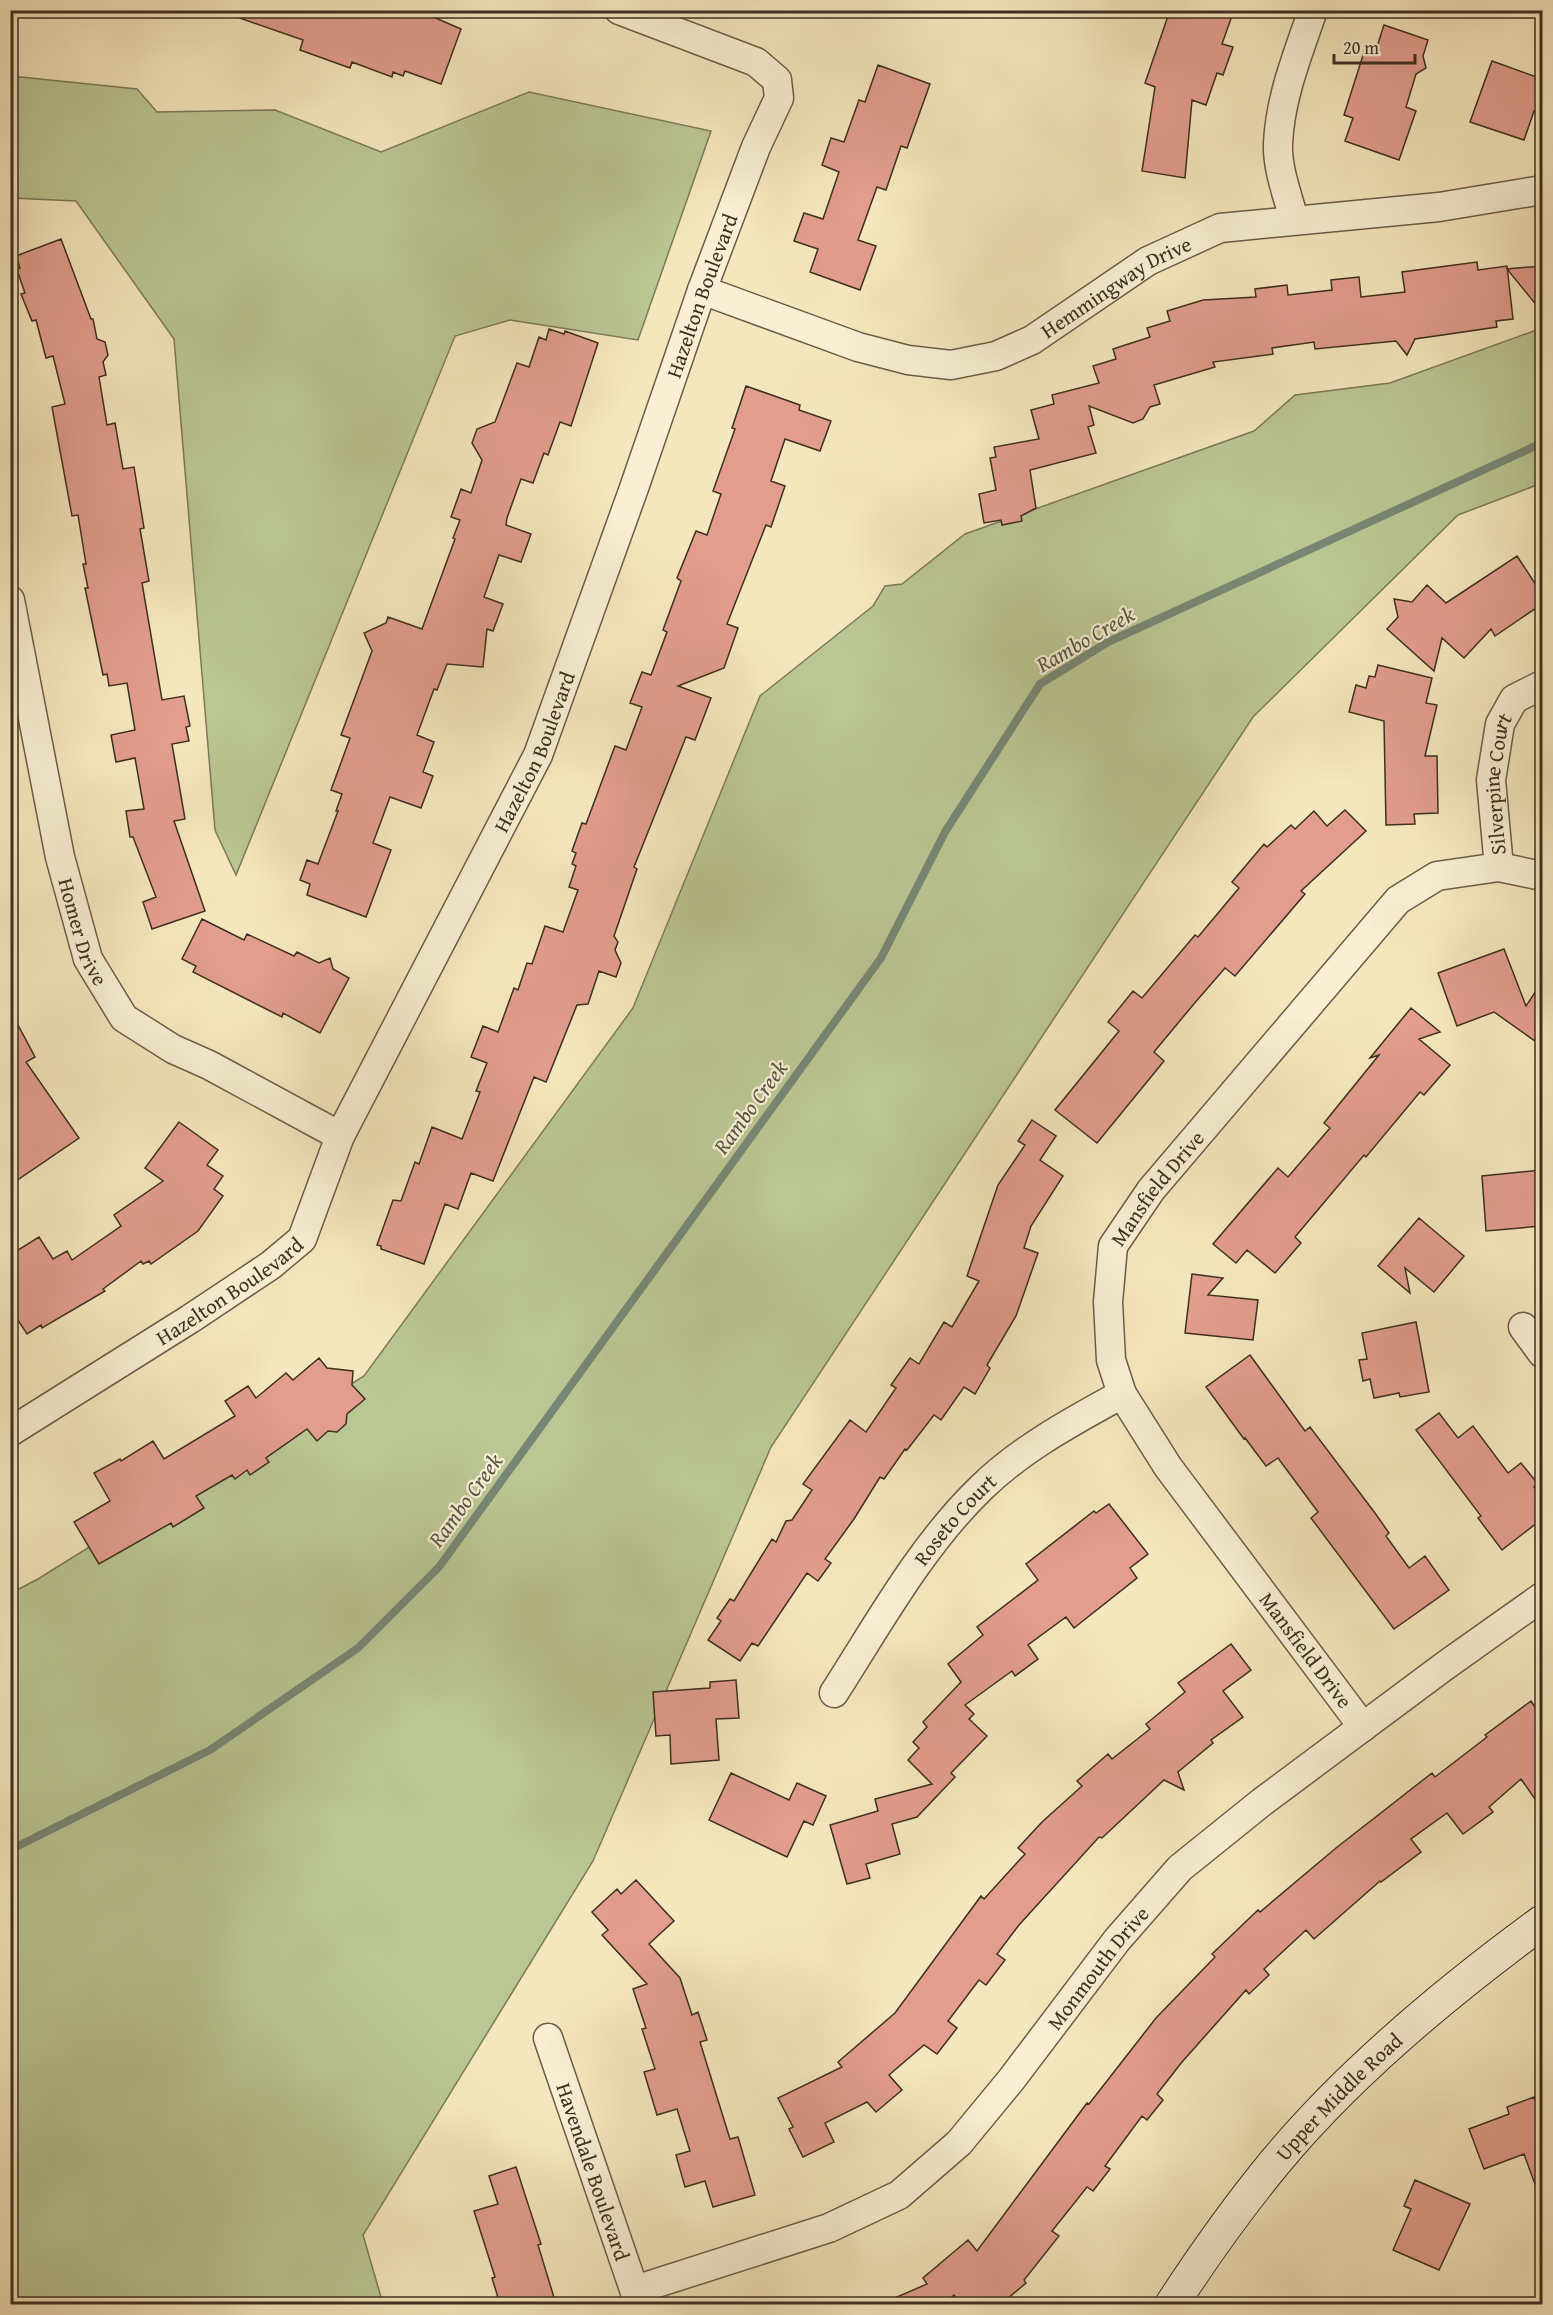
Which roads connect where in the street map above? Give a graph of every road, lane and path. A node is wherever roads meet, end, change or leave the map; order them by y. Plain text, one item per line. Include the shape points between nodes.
1 (619, 10) edge
2 (1313, 10) edge
3 (1542, 190) edge
4 (1294, 220) junction
5 (702, 290) junction
6 (10, 600) edge
7 (1542, 685) edge
8 (1499, 867) junction
9 (1542, 876) edge
10 (340, 1136) junction
11 (1523, 1327) dead end
12 (1542, 1353) edge
13 (1122, 1394) junction
14 (10, 1432) edge
15 (1542, 1597) edge
16 (834, 1693) dead end
17 (1363, 1727) junction
18 (1542, 1922) edge
19 (548, 2038) dead end
20 (637, 2297) edge
21 (1172, 2304) edge

1 - 5 street, Hazelton Boulevard via 756,62 777,80 779,98 756,147
2 - 4 street via 1289,80 1278,145
3 - 4 street, Hemmingway Drive via 1439,207
4 - 5 street, Hemmingway Drive via 1220,228 1148,261 1032,340 996,357 951,365 908,360 858,346
5 - 10 street, Hazelton Boulevard via 538,755
6 - 10 street, Homer Drive via 60,857 88,958 124,1018 173,1049
7 - 8 street, Silverpine Court via 1514,699 1500,724 1491,780
8 - 9 street, Mansfield Drive
8 - 13 street, Mansfield Drive via 1437,876 1398,900 1151,1190 1113,1246 1108,1302 1111,1360
10 - 14 street, Hazelton Boulevard via 302,1239 271,1266
11 - 12 street
13 - 16 street, Roseto Court via 1055,1432 981,1487 934,1540
13 - 17 street, Mansfield Drive via 1168,1467
15 - 17 street, Monmouth Drive
17 - 20 street, Monmouth Drive via 1180,1868 1117,1940 959,2143 898,2195 829,2228
18 - 21 street, Upper Middle Road via 1411,2026 1346,2087 1277,2160
19 - 20 street, Havendale Boulevard

